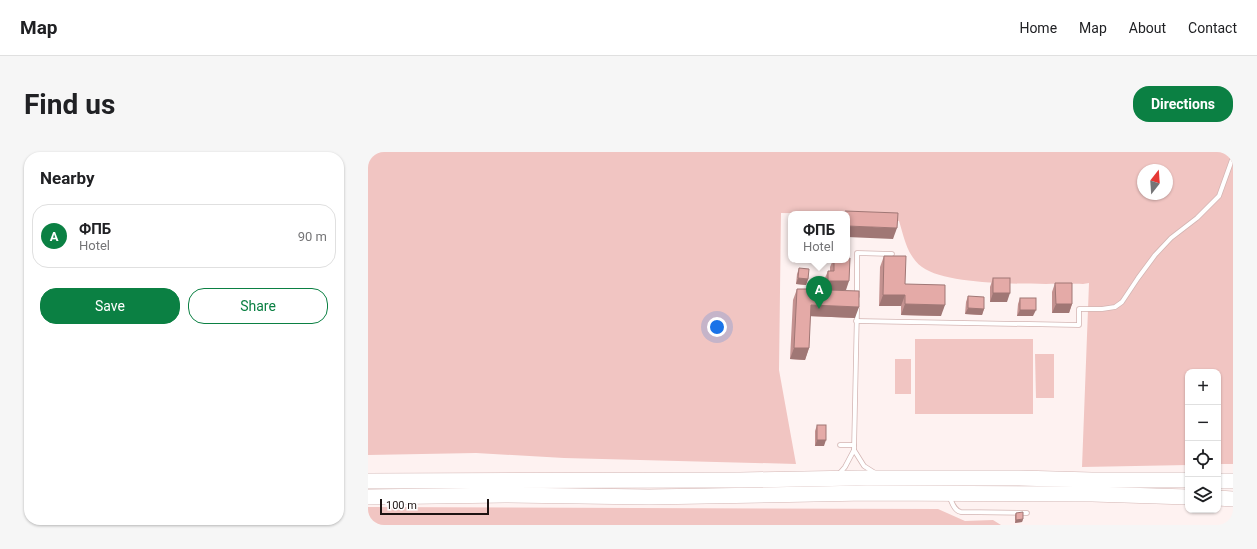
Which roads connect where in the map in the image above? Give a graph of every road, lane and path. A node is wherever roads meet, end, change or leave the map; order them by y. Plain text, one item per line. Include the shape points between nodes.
1 (1233, 157) edge
2 (892, 254) edge
3 (857, 299) edge
4 (857, 306) edge
5 (856, 321) junction
6 (840, 445) dead end
7 (854, 445) junction
8 (854, 450) junction
9 (883, 478) junction
10 (834, 479) junction
11 (1185, 480) edge
12 (368, 481) edge
13 (1221, 481) edge
14 (1233, 481) edge
15 (948, 494) junction
16 (368, 496) edge
17 (1185, 497) edge
18 (1221, 498) edge
19 (1233, 499) edge
20 (1027, 513) dead end

1 - 5 lane via 1219,196 1155,255 1122,302 1115,307 1079,309 1079,325
2 - 3 lane via 857,253
4 - 5 lane
5 - 7 lane
6 - 7 lane
7 - 8 lane
8 - 9 lane via 864,466
8 - 10 lane via 845,467
9 - 10 highway
9 - 11 highway
10 - 12 highway
13 - 14 highway
15 - 16 highway
15 - 17 highway
15 - 20 lane via 957,511
18 - 19 highway

